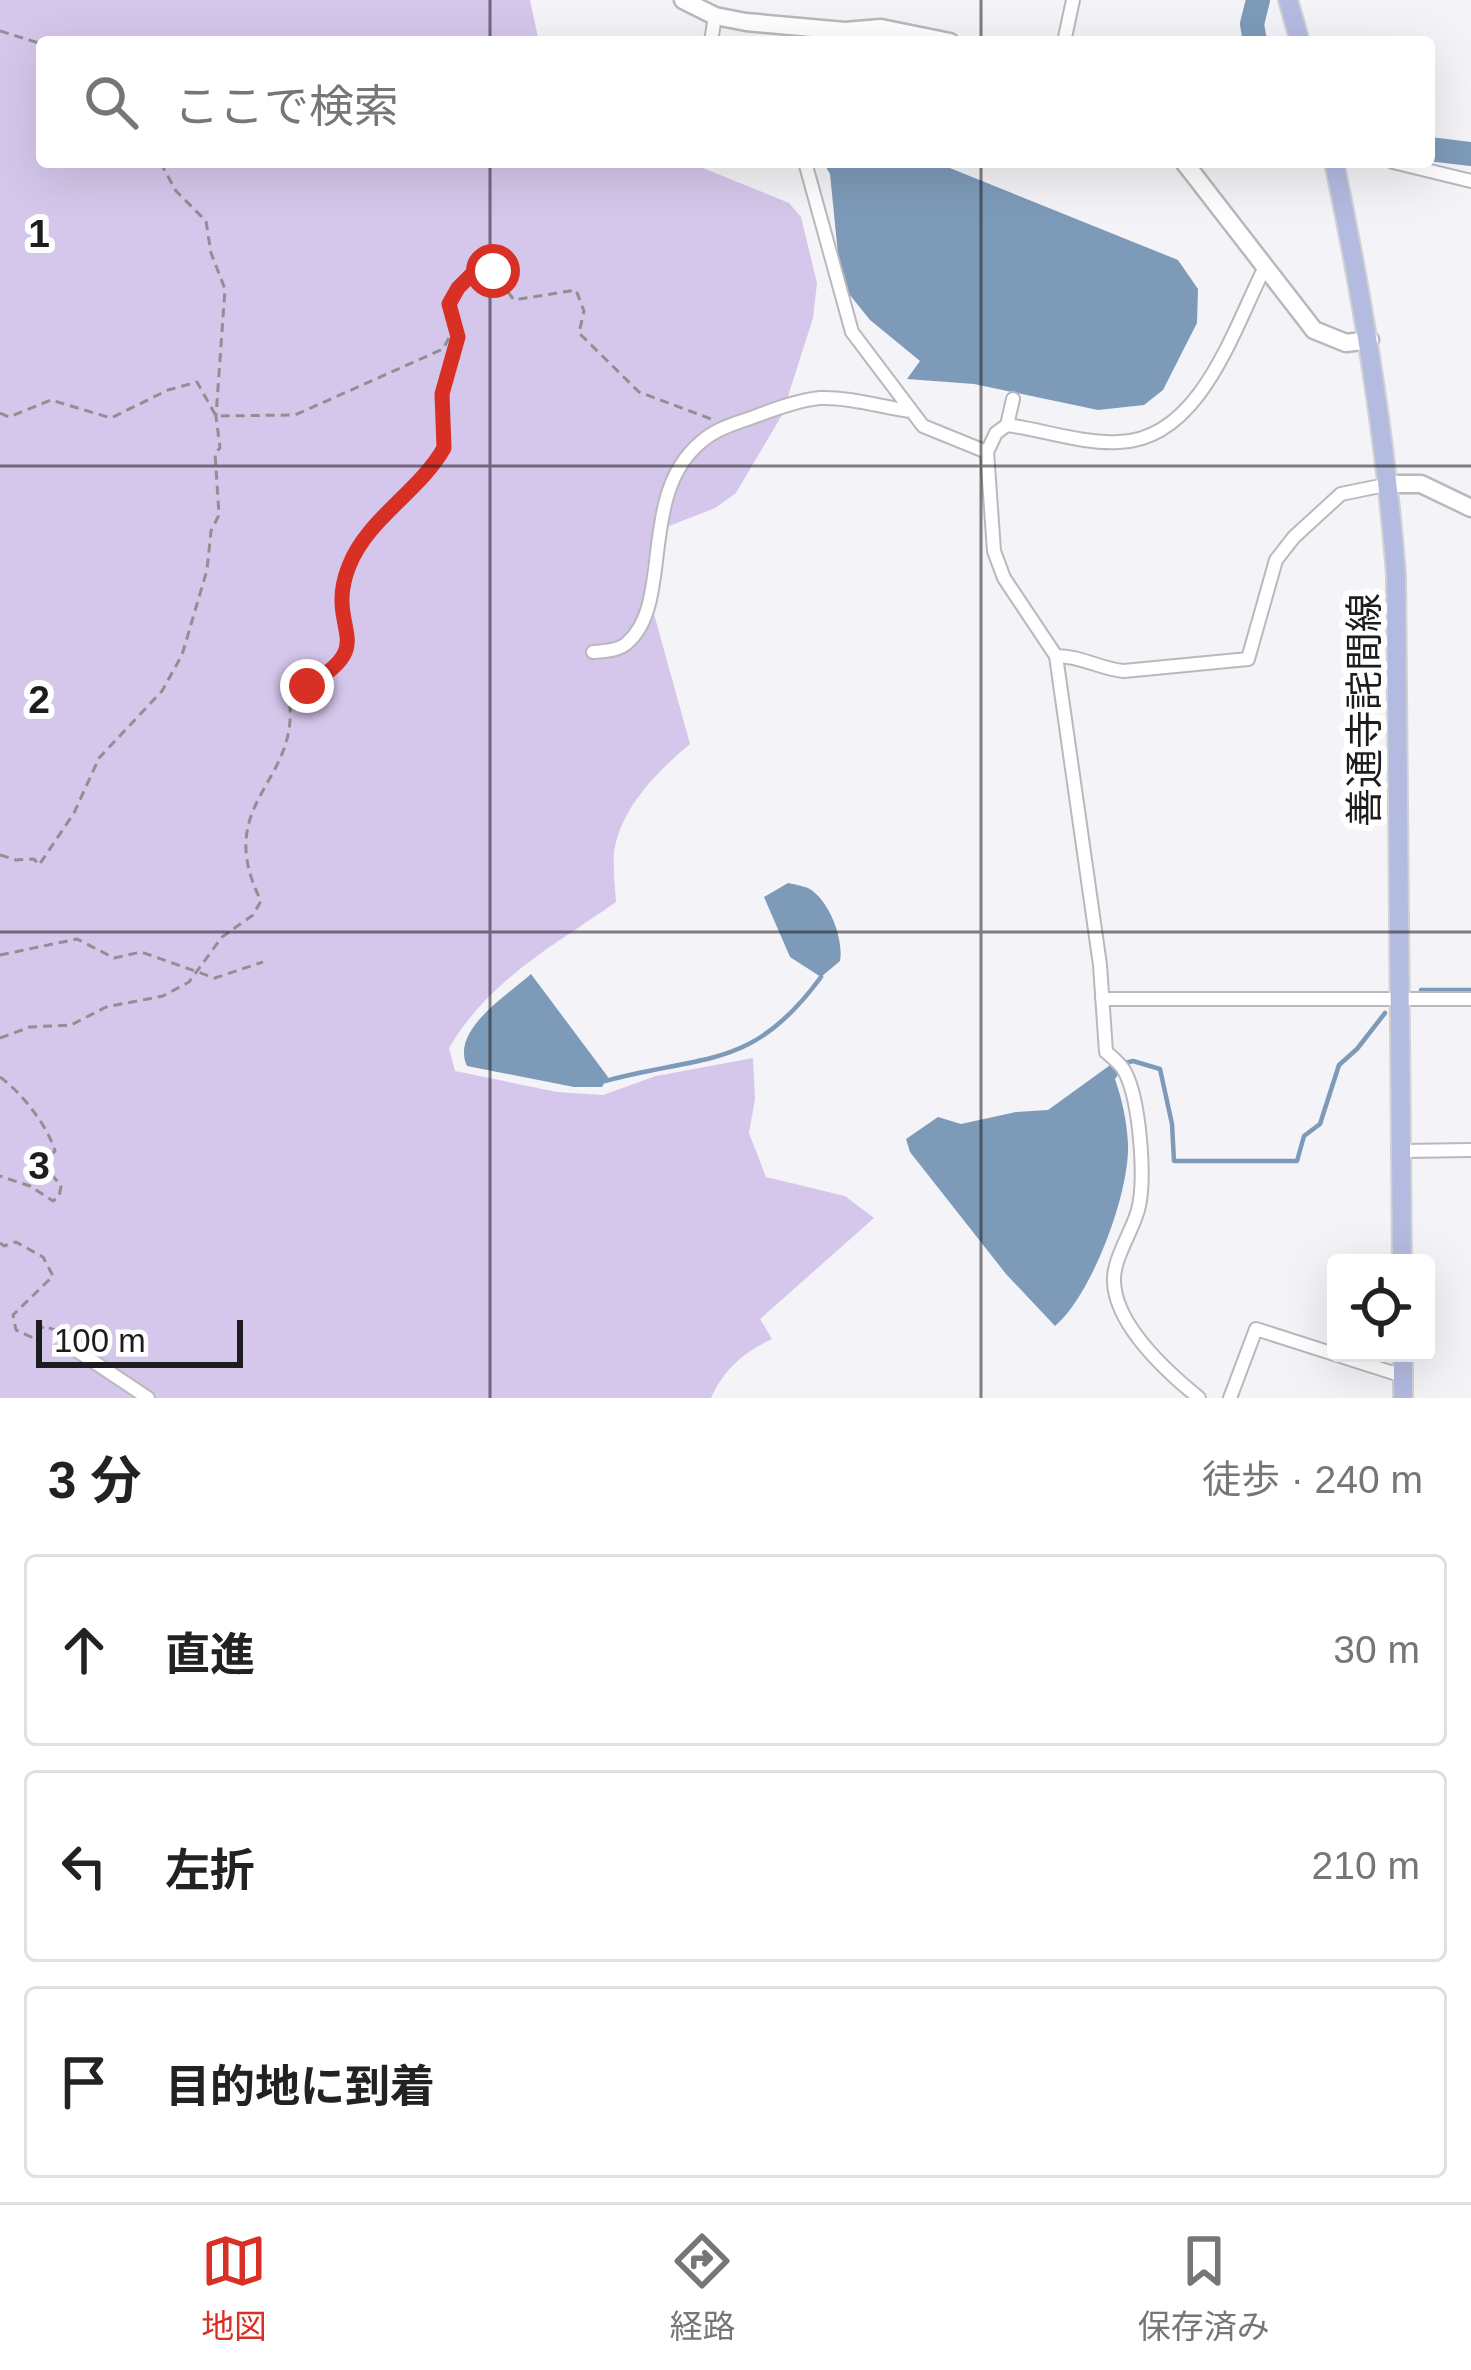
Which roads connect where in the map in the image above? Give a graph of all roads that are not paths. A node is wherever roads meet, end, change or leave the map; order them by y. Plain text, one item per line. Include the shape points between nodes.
1 (1073, 0) edge
2 (1288, 0) edge
3 (686, 1) edge
4 (715, 16) junction
5 (712, 36) edge
6 (920, 36) edge
7 (1065, 36) edge
8 (1298, 36) edge
9 (807, 168) edge
10 (1189, 168) edge
11 (1335, 168) edge
12 (1416, 168) edge
13 (1471, 182) edge
14 (1267, 265) junction
15 (1370, 340) junction
16 (1012, 399) dead end
17 (911, 411) junction
18 (1007, 425) junction
19 (987, 452) junction
20 (1390, 484) junction
21 (1471, 508) edge
22 (592, 652) dead end
23 (1056, 656) junction
24 (1400, 999) junction
25 (1471, 999) edge
26 (1102, 1000) junction
27 (1402, 1150) junction
28 (1471, 1150) edge
29 (1402, 1254) edge
30 (70, 1346) road end
31 (1403, 1362) edge
32 (1403, 1376) junction
33 (148, 1398) edge
34 (1199, 1398) edge
35 (1230, 1398) edge
36 (1403, 1398) edge

1 - 7 street
2 - 8 main road
3 - 4 main road
4 - 5 street
4 - 6 main road
9 - 17 street via 852,332
10 - 14 main road
11 - 15 main road, 善通寺詫間線
12 - 13 street
14 - 15 main road via 1314,330 1331,340
14 - 18 street via 1206,386 1178,421 1150,438 1118,443
15 - 20 main road, 善通寺詫間線
16 - 18 street
17 - 19 street via 923,427
17 - 22 street via 820,398 727,425 699,442 669,486 638,631 619,649
18 - 19 street
19 - 23 street via 994,551
20 - 21 main road via 1421,484
20 - 23 street via 1341,494 1294,536 1276,560 1248,659 1124,671
20 - 24 main road, 善通寺詫間線
23 - 26 street
24 - 25 street
24 - 26 street
24 - 27 main road, 善通寺詫間線
26 - 34 street via 1106,1052 1133,1092 1143,1178 1113,1277 1120,1311 1162,1368
27 - 28 street
27 - 29 main road, 善通寺詫間線
30 - 33 street
31 - 32 main road
32 - 35 street via 1256,1329
32 - 36 main road

